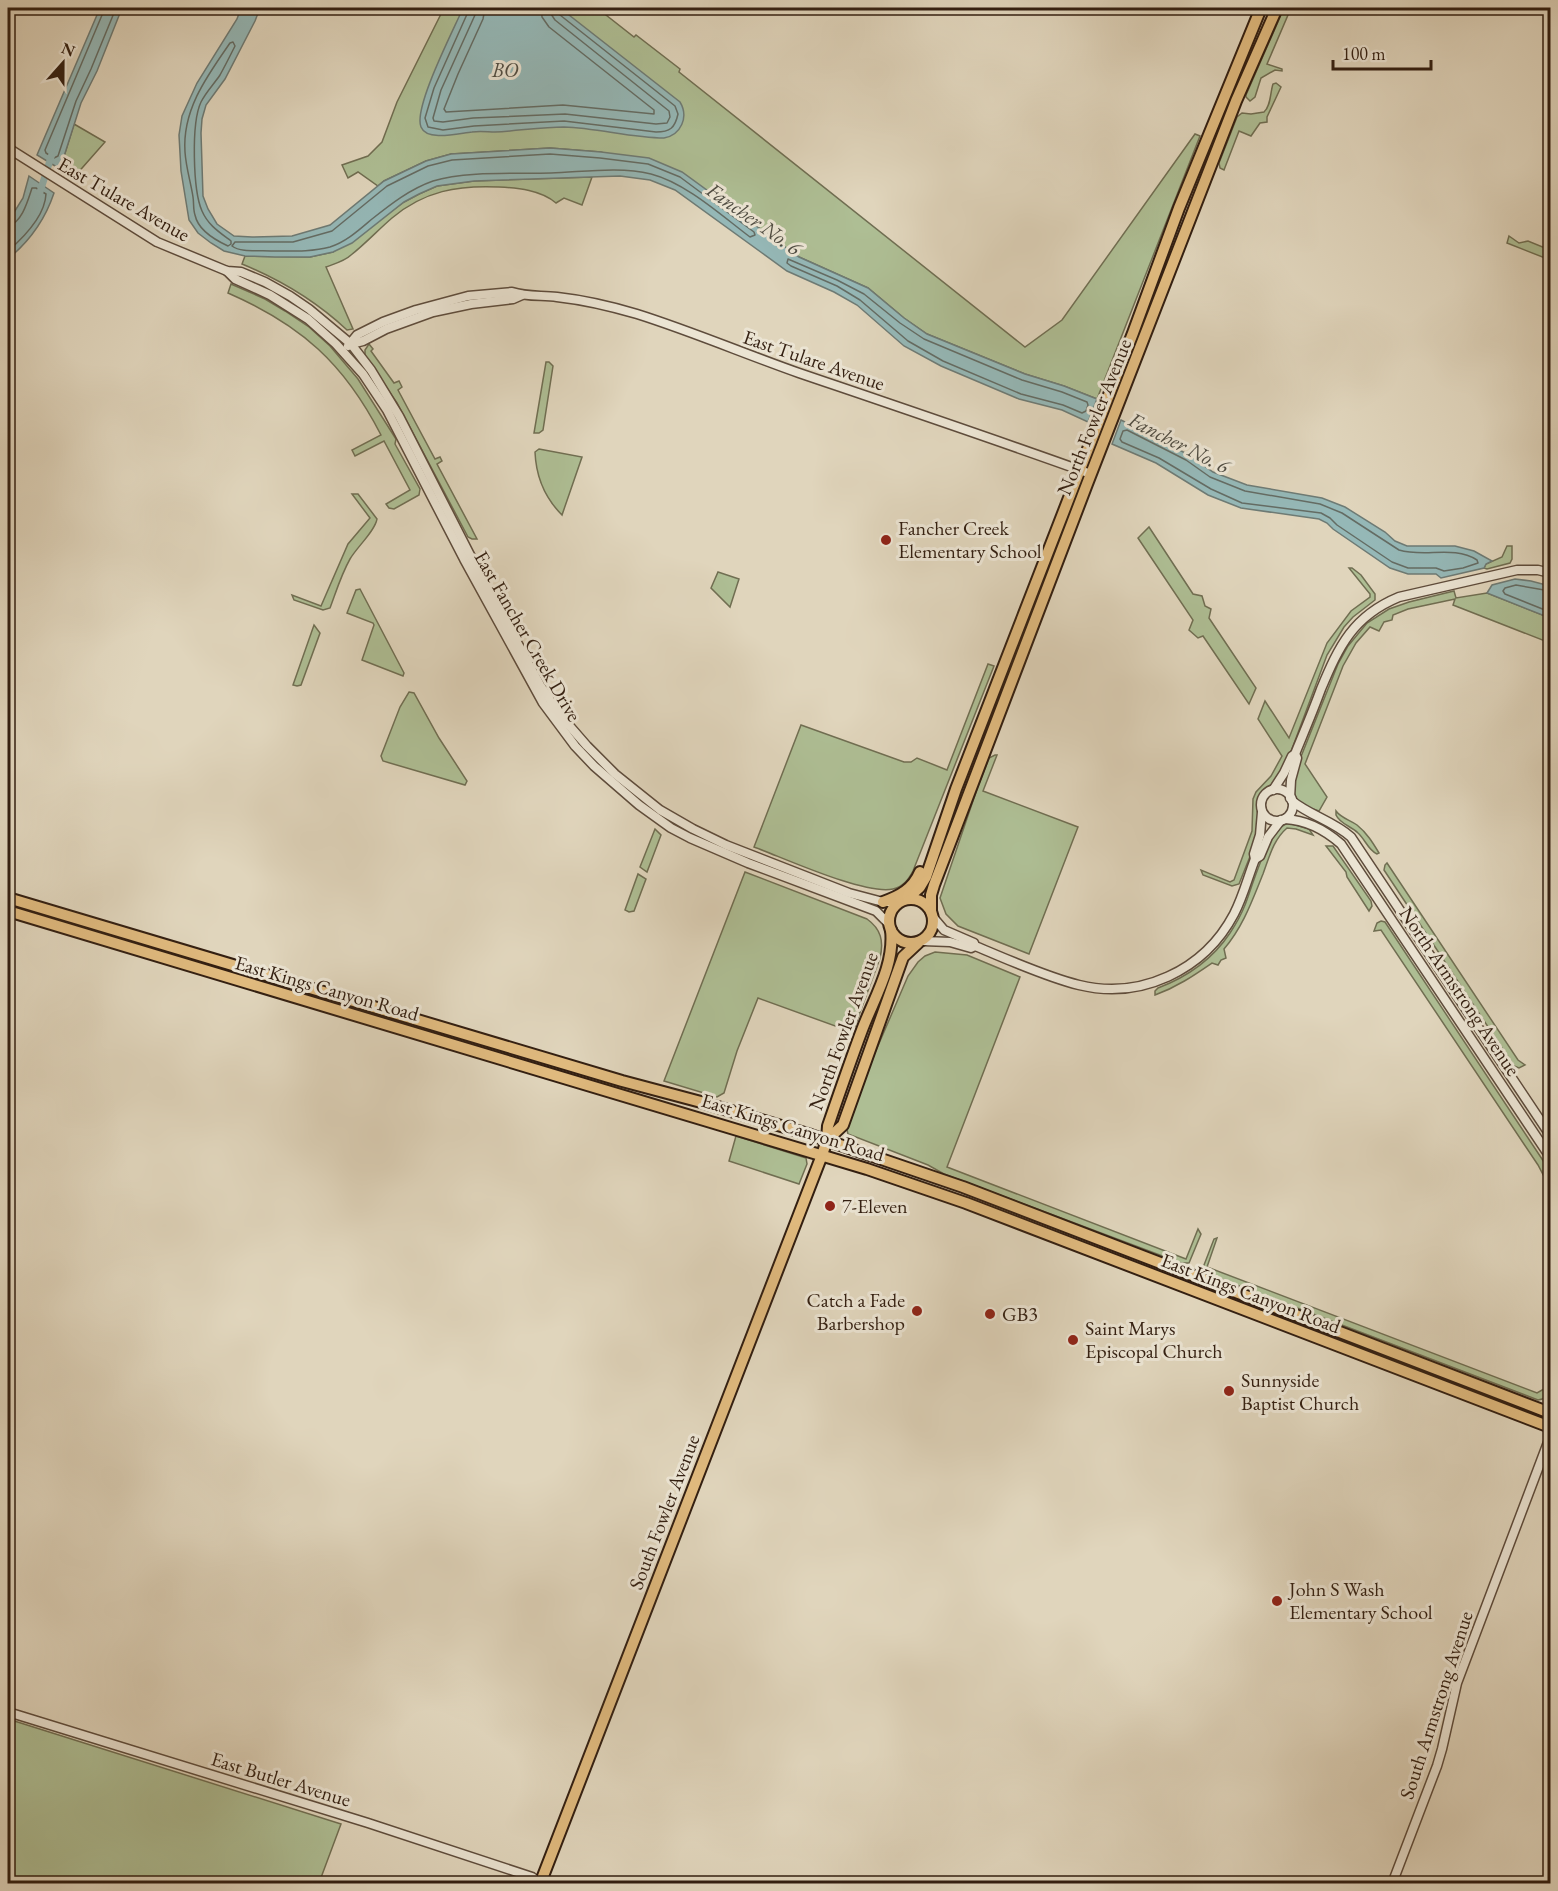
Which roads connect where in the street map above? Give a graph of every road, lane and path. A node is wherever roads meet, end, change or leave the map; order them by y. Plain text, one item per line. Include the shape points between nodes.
1 (1261, 8) edge
2 (1276, 8) edge
3 (8, 148) edge
4 (1158, 264) junction
5 (227, 271) junction
6 (1145, 337) junction
7 (351, 344) junction
8 (343, 350) junction
9 (1079, 470) junction
10 (1091, 474) junction
11 (1551, 573) edge
12 (1296, 754) junction
13 (956, 789) junction
14 (1273, 790) junction
15 (1291, 800) junction
16 (1262, 812) junction
17 (1283, 820) junction
18 (1255, 859) junction
19 (8, 898) edge
20 (903, 901) junction
21 (883, 902) junction
22 (8, 911) edge
23 (932, 914) junction
24 (890, 927) junction
25 (108, 941) junction
26 (920, 942) junction
27 (975, 946) junction
28 (207, 958) junction
29 (206, 971) junction
30 (309, 988) junction
31 (554, 1074) junction
32 (633, 1084) junction
33 (1551, 1135) edge
34 (827, 1140) junction
35 (822, 1155) junction
36 (1551, 1157) edge
37 (966, 1203) junction
38 (1068, 1228) junction
39 (1551, 1413) edge
40 (1551, 1427) edge
41 (1551, 1437) edge
42 (8, 1712) edge
43 (541, 1883) edge
44 (1392, 1884) edge

1 - 4 main road, North Fowler Avenue
2 - 6 main road, North Fowler Avenue
3 - 5 street, East Tulare Avenue via 157,242
4 - 6 main road via 1156,288 1140,328
4 - 9 main road, North Fowler Avenue
5 - 7 street, East Tulare Avenue via 241,272 290,296
5 - 8 street, East Tulare Avenue via 235,279 288,305
6 - 10 main road, North Fowler Avenue
7 - 8 street, East Tulare Avenue
7 - 9 street, East Tulare Avenue via 357,335 383,322 435,304 490,293 579,299 639,315
7 - 21 street, East Fancher Creek Drive via 399,416 540,685 560,716 587,746 644,798 693,829 835,887
8 - 24 street, East Fancher Creek Drive via 387,410 543,703 594,766 671,828 876,911
9 - 10 street, East Tulare Avenue
9 - 13 main road, North Fowler Avenue
10 - 23 main road, North Fowler Avenue via 952,834 934,885
11 - 12 street via 1525,569 1498,573 1406,595 1368,614 1351,630 1331,664
12 - 14 street
12 - 15 street
13 - 20 main road, North Fowler Avenue via 923,883
13 - 21 main road via 917,879 902,894
14 - 15 street via 1283,791
14 - 16 street via 1262,801
15 - 17 street via 1290,813
15 - 33 street, North Armstrong Avenue via 1351,837
16 - 17 street via 1268,819
16 - 18 street
17 - 18 street
17 - 36 street, North Armstrong Avenue via 1306,822 1341,844
18 - 27 street via 1234,914 1215,943 1180,971 1147,985 1113,989 1078,985
19 - 28 main road, East Kings Canyon Road
20 - 21 street, East Fancher Creek Drive
20 - 23 main road via 918,900
20 - 24 main road via 891,911
22 - 25 main road, East Kings Canyon Road
23 - 26 main road via 932,929
23 - 27 street via 944,930
24 - 26 main road via 905,942
24 - 34 main road, North Fowler Avenue via 889,963 828,1126
25 - 28 main road via 128,940 194,960
25 - 29 main road, East Kings Canyon Road
26 - 27 street
26 - 34 main road, North Fowler Avenue via 903,957 843,1125
28 - 30 main road, East Kings Canyon Road
29 - 30 main road via 215,966 290,988
29 - 31 main road, East Kings Canyon Road
30 - 32 main road, East Kings Canyon Road
31 - 32 main road via 572,1074 617,1087
31 - 35 main road, East Kings Canyon Road
32 - 34 main road, East Kings Canyon Road
34 - 35 main road, South Fowler Avenue
34 - 38 main road, East Kings Canyon Road
35 - 37 main road, East Kings Canyon Road
35 - 43 main road, South Fowler Avenue
37 - 38 main road via 979,1200 1043,1225
37 - 40 main road, East Kings Canyon Road
38 - 39 main road, East Kings Canyon Road
41 - 44 street, South Armstrong Avenue via 1460,1674 1440,1758
42 - 43 street, East Butler Avenue via 368,1823

